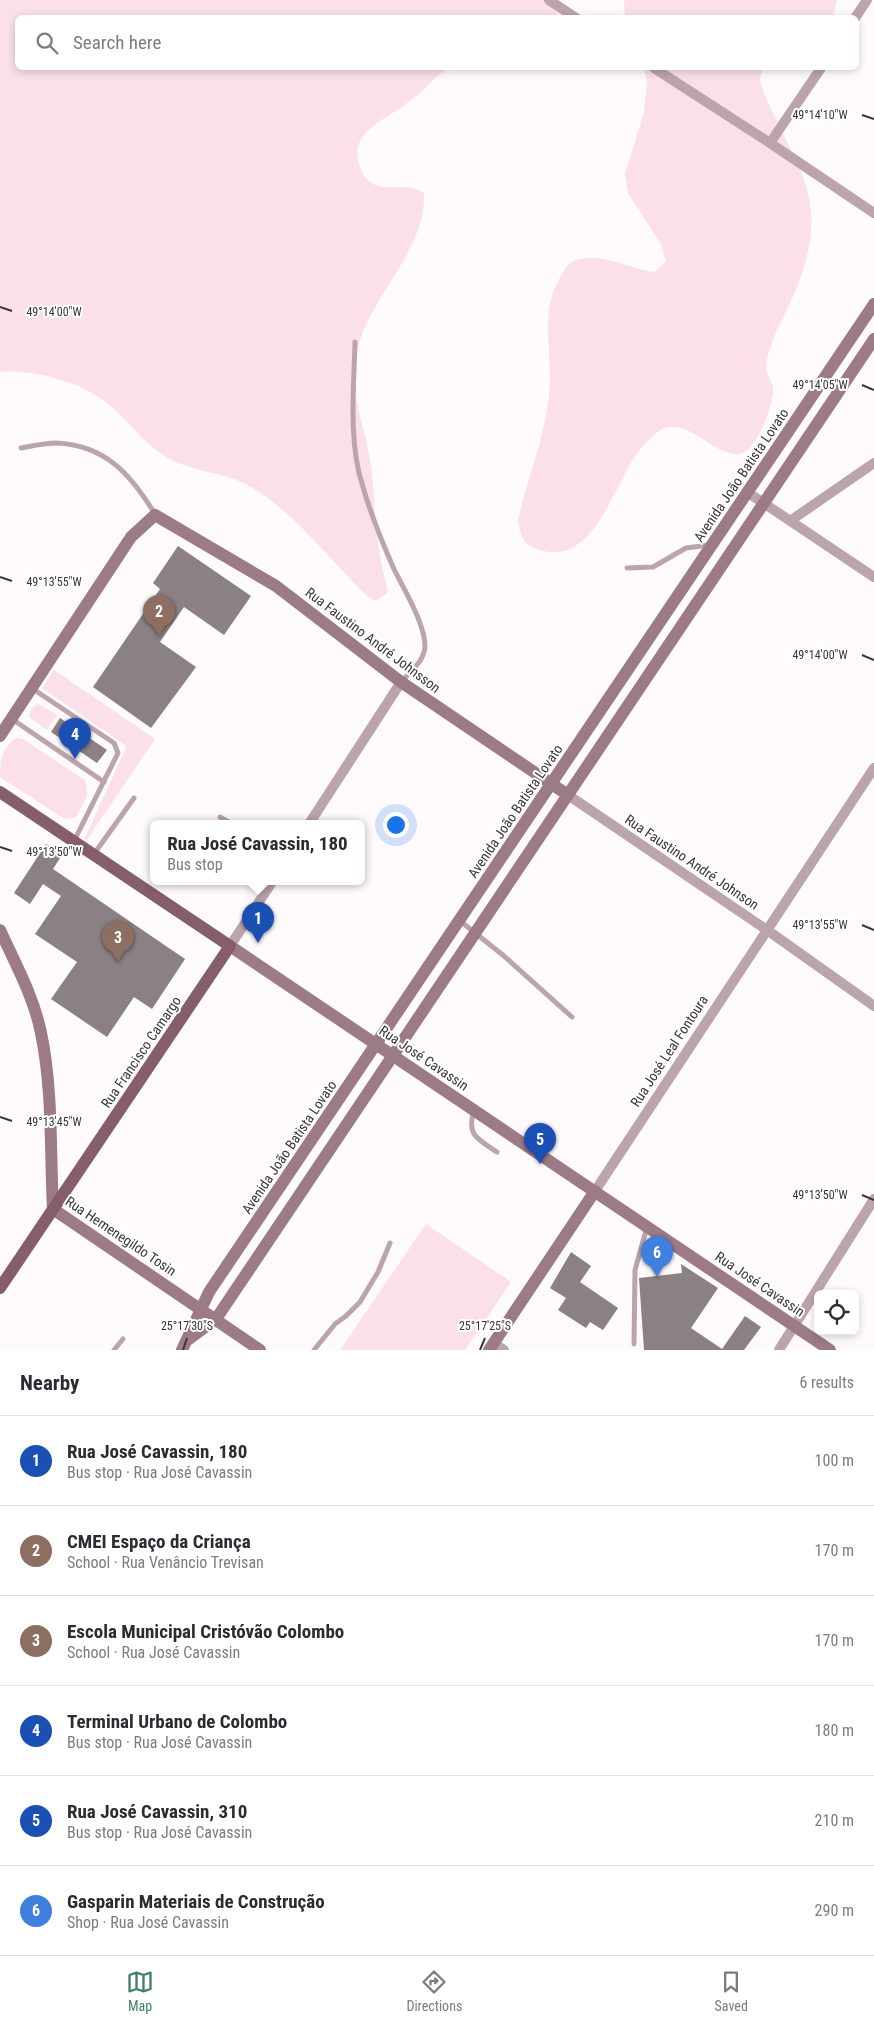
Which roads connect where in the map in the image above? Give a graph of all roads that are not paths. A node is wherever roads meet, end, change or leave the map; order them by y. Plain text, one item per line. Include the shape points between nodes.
1 (549, 0) edge
2 (867, 0) edge
3 (572, 15) edge
4 (857, 15) edge
5 (657, 70) edge
6 (820, 70) edge
7 (770, 142) junction
8 (874, 213) edge
9 (874, 304) edge
10 (874, 339) edge
11 (356, 342) dead end
12 (21, 448) dead end
13 (874, 464) edge
14 (747, 492) junction
15 (764, 503) junction
16 (155, 515) junction
17 (790, 521) junction
18 (712, 545) junction
19 (627, 568) dead end
20 (874, 577) edge
21 (400, 682) junction
22 (32, 688) junction
23 (11, 719) junction
24 (0, 736) edge
25 (874, 768) edge
26 (104, 782) junction
27 (551, 784) junction
28 (0, 792) edge
29 (568, 795) junction
30 (134, 798) dead end
31 (220, 817) dead end
32 (225, 820) edge
33 (312, 820) edge
34 (74, 841) junction
35 (93, 854) junction
36 (270, 885) edge
37 (459, 920) junction
38 (0, 930) edge
39 (767, 930) junction
40 (475, 932) junction
41 (230, 946) junction
42 (411, 992) junction
43 (429, 1003) junction
44 (874, 1006) edge
45 (572, 1017) dead end
46 (376, 1044) junction
47 (393, 1056) junction
48 (474, 1110) junction
49 (497, 1152) dead end
50 (595, 1191) junction
51 (874, 1199) edge
52 (53, 1210) junction
53 (647, 1226) junction
54 (390, 1243) dead end
55 (0, 1288) edge
56 (200, 1307) junction
57 (216, 1319) junction
58 (794, 1326) junction
59 (124, 1339) dead end
60 (189, 1339) junction
61 (634, 1344) dead end
62 (495, 1348) edge
63 (114, 1350) edge
64 (182, 1350) edge
65 (260, 1350) edge
66 (314, 1350) edge
67 (779, 1350) edge
68 (830, 1350) edge

1 - 3 street
2 - 4 street
5 - 7 street
6 - 7 street
7 - 8 street
9 - 14 street, Avenida João Batista Lovato
10 - 15 street, Avenida João Batista Lovato
11 - 21 lane via 353,426 362,484 381,540 424,638 425,648 419,663
12 - 16 lane via 54,443 79,446 103,456 136,483
13 - 17 street
14 - 15 street
14 - 18 street, Avenida João Batista Lovato
15 - 17 street
15 - 29 street, Avenida João Batista Lovato
16 - 21 street, Rua Faustino André Johnsson via 276,586
16 - 22 street via 131,538
17 - 20 street
18 - 19 lane via 686,548 653,567
18 - 27 street, Avenida João Batista Lovato
21 - 27 street, Rua Faustino André Johnsson
21 - 33 street
22 - 23 street
22 - 26 lane via 114,743 118,753
23 - 24 street
23 - 26 lane
25 - 39 street, Rua José Leal Fontoura
26 - 34 lane
27 - 29 street, Rua Faustino André Johnsson
27 - 37 street, Avenida João Batista Lovato
28 - 34 main road, Rua José Cavassin
29 - 39 street, Rua Faustino André Johnson
29 - 40 street, Avenida João Batista Lovato
30 - 35 lane
31 - 32 lane
34 - 35 main road, Rua José Cavassin
35 - 41 main road, Rua José Cavassin
36 - 41 street, Rua Francisco Camargo
37 - 40 lane
37 - 42 street, Avenida João Batista Lovato
38 - 52 street, Rua Hemenegildo Tosin via 31,1000 41,1032 47,1072
39 - 44 street, Rua Faustino André Johnson
39 - 50 street, Rua José Leal Fontoura
40 - 43 street, Avenida João Batista Lovato
40 - 45 lane
41 - 46 street, Rua José Cavassin
41 - 52 main road, Rua Francisco Camargo
42 - 43 street
42 - 46 street, Avenida João Batista Lovato
43 - 47 street, Avenida João Batista Lovato
46 - 47 street, Rua José Cavassin
46 - 56 street, Avenida João Batista Lovato
47 - 48 street, Rua José Cavassin
47 - 57 street, Avenida João Batista Lovato
48 - 49 lane via 470,1123 476,1137
48 - 50 street, Rua José Cavassin
50 - 53 street, Rua José Cavassin
50 - 62 street, Rua José Leal Fontoura
51 - 58 street
52 - 55 main road, Rua Francisco Camargo
52 - 56 street, Rua Hemenegildo Tosin
53 - 58 street, Rua José Cavassin
53 - 61 lane via 635,1270
54 - 66 lane via 360,1302 335,1324
56 - 57 street, Rua Hemenegildo Tosin
56 - 60 street, Avenida João Batista Lovato
57 - 60 street, Avenida João Batista Lovato
57 - 65 street, Rua Hemenegildo Tosin
58 - 67 street
58 - 68 street, Rua José Cavassin
59 - 63 lane
60 - 64 street, Avenida João Batista Lovato

